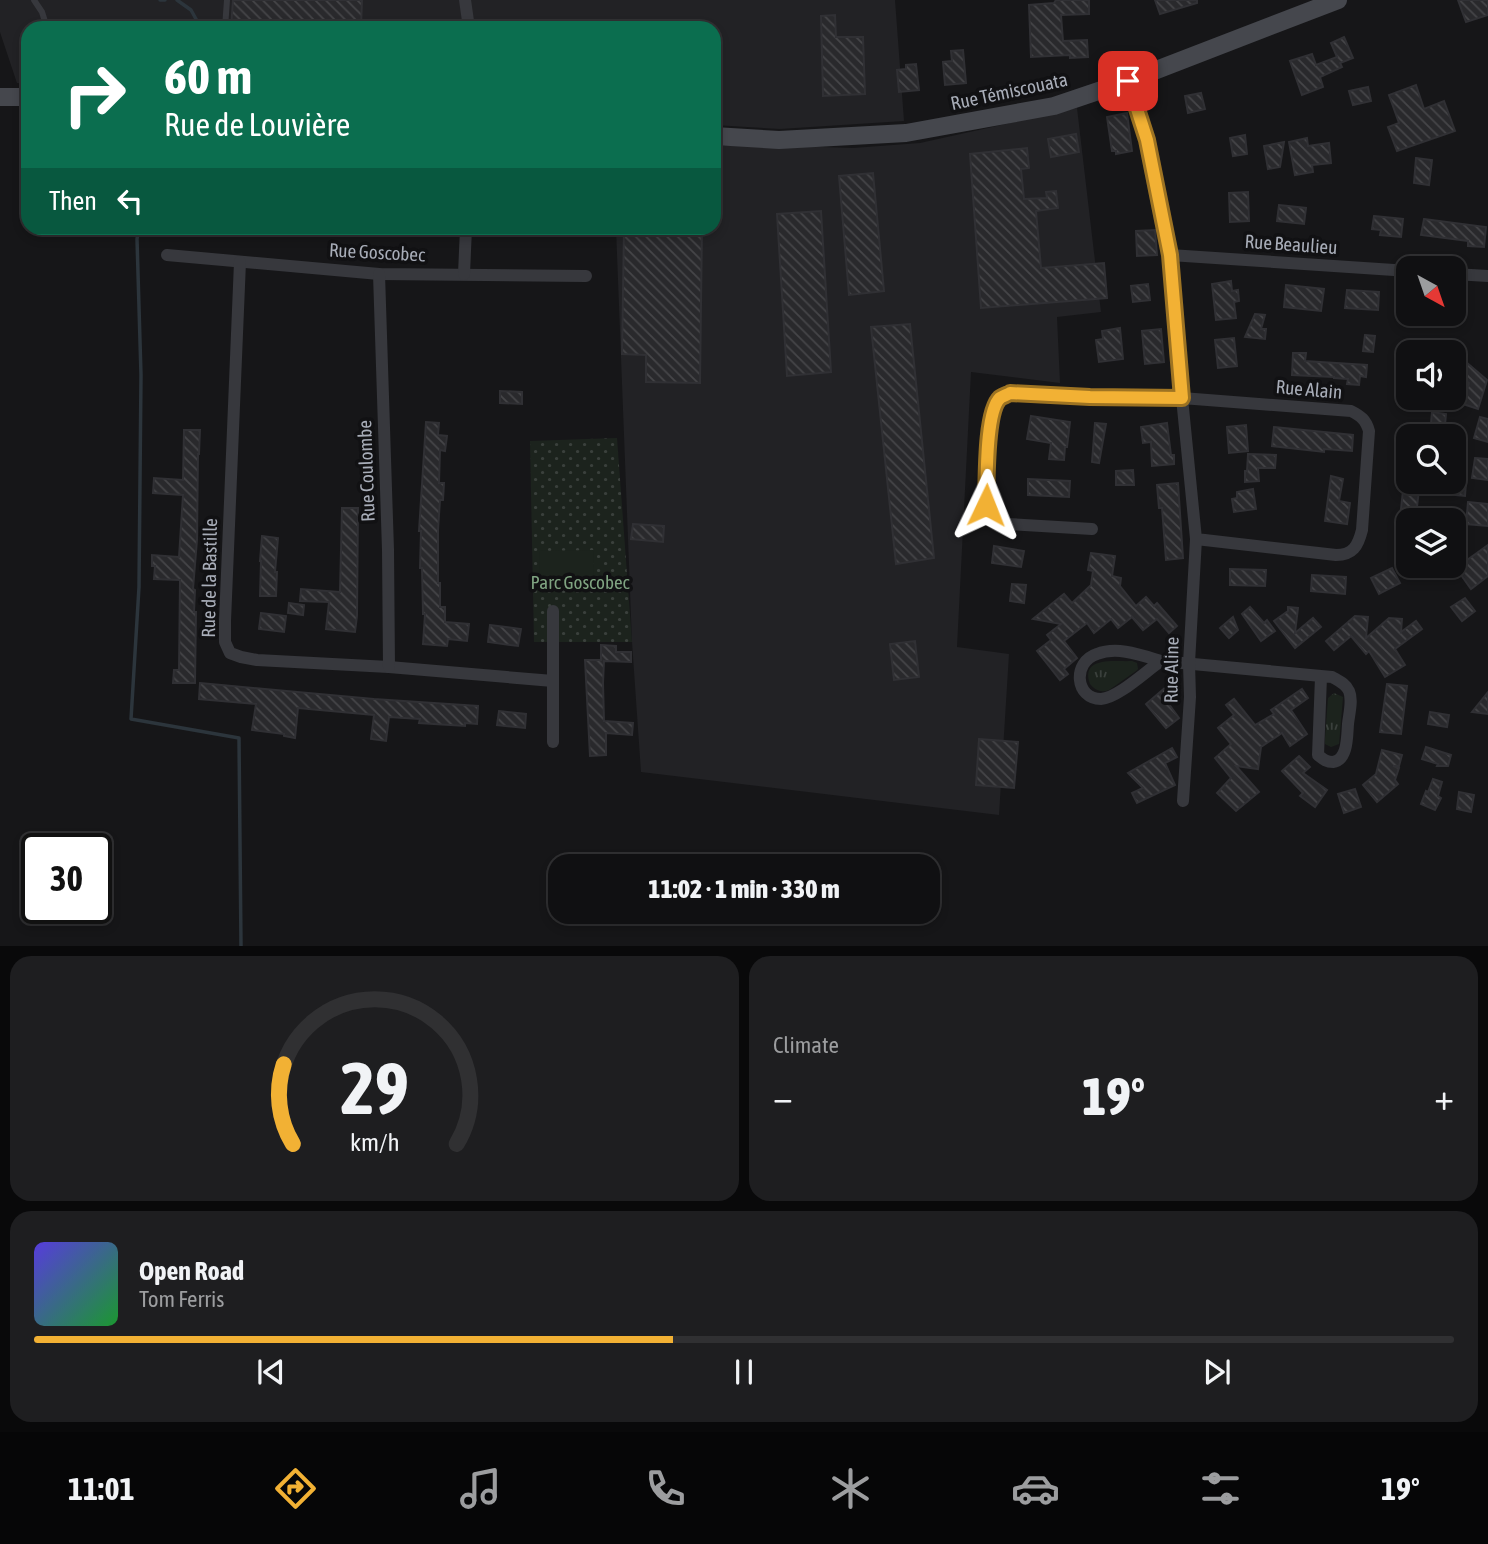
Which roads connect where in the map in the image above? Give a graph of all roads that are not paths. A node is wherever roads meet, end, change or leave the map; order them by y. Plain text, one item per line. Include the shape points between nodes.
1 (34, 0) edge
2 (227, 0) edge
3 (465, 0) edge
4 (1338, 0) edge
5 (1312, 4) edge
6 (45, 21) edge
7 (226, 21) edge
8 (468, 21) edge
9 (1128, 81) junction
10 (2, 96) edge
11 (21, 97) edge
12 (721, 136) edge
13 (466, 235) edge
14 (167, 255) dead end
15 (1170, 255) junction
16 (240, 262) junction
17 (1396, 270) edge
18 (379, 274) junction
19 (464, 274) junction
20 (1466, 275) edge
21 (586, 276) dead end
22 (1488, 276) edge
23 (1182, 398) junction
24 (1092, 529) dead end
25 (1196, 539) junction
26 (553, 611) dead end
27 (1161, 661) junction
28 (1189, 663) junction
29 (388, 667) junction
30 (1321, 677) junction
31 (553, 681) junction
32 (553, 742) dead end
33 (1183, 801) dead end

1 - 6 lane
2 - 7 lane
3 - 8 street
4 - 5 main road, Rue Témiscouata
5 - 9 main road, Rue Témiscouata
9 - 12 main road, Rue Témiscouata via 1054,106 906,133 779,140
9 - 15 street via 1147,140
10 - 11 main road
13 - 19 street
14 - 16 street, Rue Goscobec
15 - 17 street, Rue Beaulieu
15 - 23 street
16 - 18 street, Rue Goscobec
16 - 29 street, Rue de la Bastille via 225,642 230,653 241,657
18 - 19 street, Rue Goscobec
18 - 29 street, Rue Coulombe
19 - 21 street, Rue Goscobec
20 - 22 street
23 - 24 street via 1010,393 1000,398 990,421 986,505 990,514 1008,524
23 - 25 street
23 - 25 street, Rue Alain via 1351,411 1367,423 1369,431 1362,530 1354,550 1336,555
25 - 28 street, Rue Aline
26 - 31 street
27 - 27 street via 1123,651 1095,654 1086,659 1079,680 1092,697 1102,699
27 - 28 street
28 - 30 street
28 - 33 street, Rue Aline
29 - 31 street, Rue de la Bastille
30 - 30 street via 1318,755 1329,762 1344,754 1351,697 1341,681
31 - 32 street

